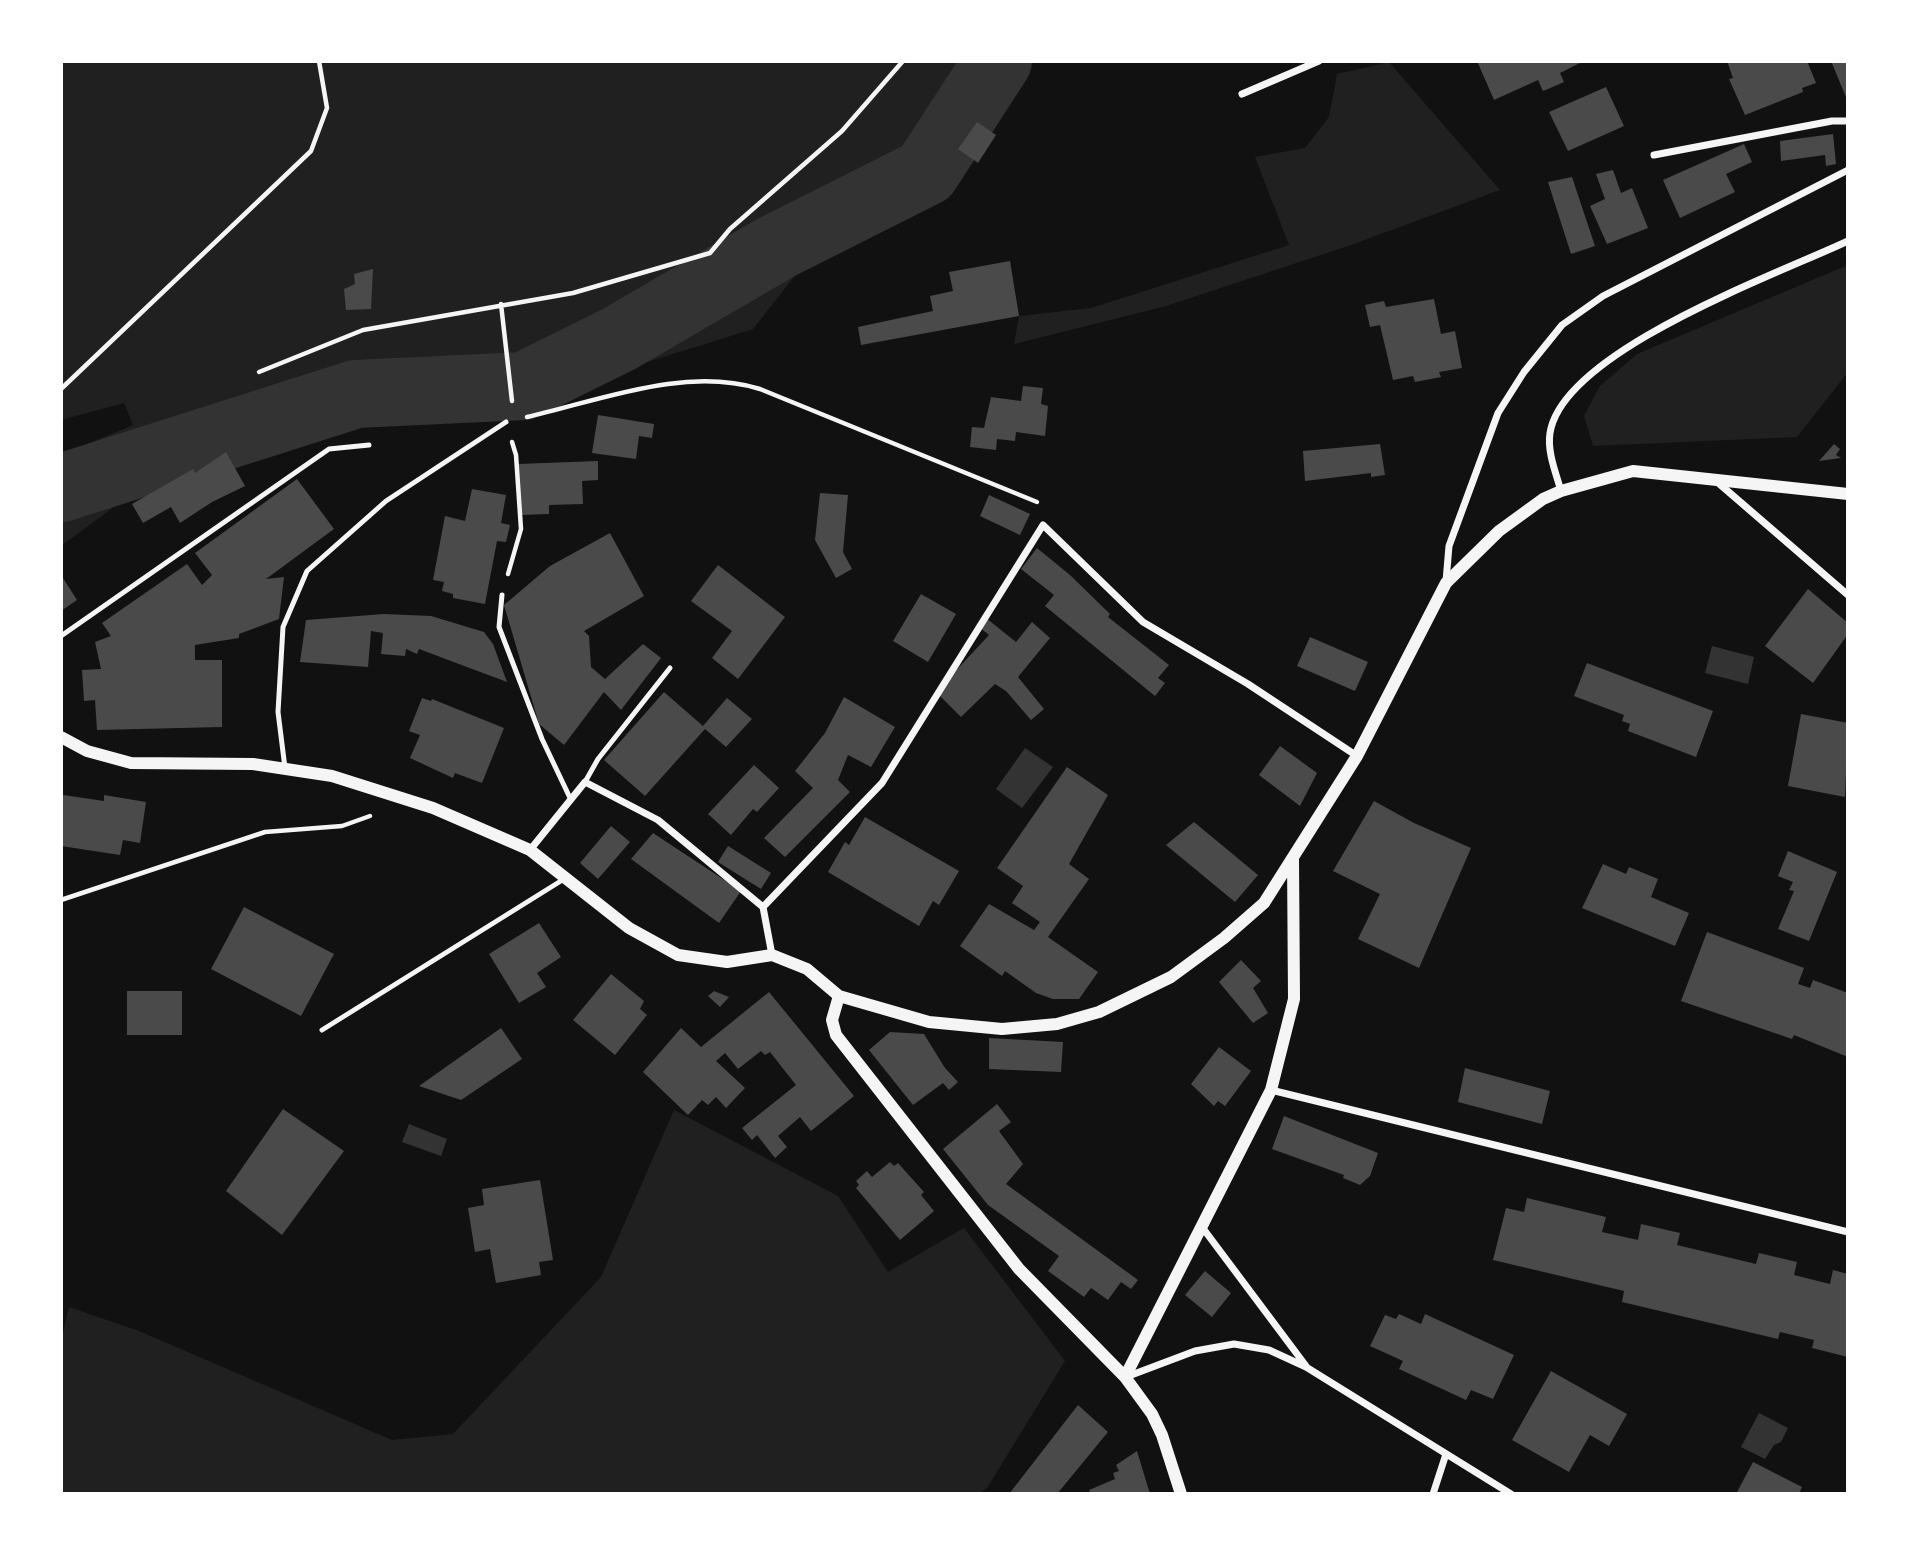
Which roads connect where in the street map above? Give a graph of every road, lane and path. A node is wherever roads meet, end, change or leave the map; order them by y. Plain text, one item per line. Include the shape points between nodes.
1 (319, 61) edge
2 (903, 61) edge
3 (1319, 61) edge
4 (1242, 94) dead end
5 (1848, 121) edge
6 (1654, 155) dead end
7 (1848, 170) edge
8 (1848, 242) edge
9 (501, 304) junction
10 (259, 372) dead end
11 (61, 388) edge
12 (512, 406) dead end
13 (506, 422) joint
14 (369, 445) dead end
15 (516, 455) dead end
16 (1713, 478) junction
17 (1560, 491) junction
18 (1848, 494) edge
19 (1043, 524) junction
20 (1446, 583) junction
21 (1848, 595) edge
22 (502, 596) joint
23 (61, 636) edge
24 (670, 668) dead end
25 (61, 737) edge
26 (1357, 756) junction
27 (285, 769) junction
28 (586, 782) junction
29 (571, 800) junction
30 (411, 801) junction
31 (530, 850) junction
32 (1293, 858) junction
33 (566, 877) junction
34 (61, 900) edge
35 (763, 907) junction
36 (772, 955) junction
37 (838, 996) junction
38 (322, 1030) dead end
39 (1271, 1090) junction
40 (1202, 1227) junction
41 (1848, 1232) edge
42 (1306, 1367) junction
43 (1125, 1377) junction
44 (1446, 1454) junction
45 (1181, 1494) edge
46 (1433, 1494) edge
47 (1511, 1494) edge

1 - 11 path via 327,108 311,151
2 - 9 path via 842,131 730,229 710,253 573,293
3 - 4 street
5 - 6 street
7 - 20 street via 1603,296 1562,325 1498,412 1448,546
8 - 17 street via 1697,308 1621,351 1569,392 1550,433
9 - 10 path via 363,330
9 - 12 path
13 - 19 path via 675,383 732,380 1040,504
13 - 27 lane via 386,500 307,571 283,627 278,712
14 - 23 lane via 329,449
15 - 22 path via 521,529
16 - 17 street via 1633,471
16 - 18 street
16 - 21 street
17 - 20 street via 1499,531
19 - 26 street via 1143,622
19 - 35 street via 882,783
20 - 26 street
22 - 29 lane via 499,627
24 - 28 lane via 598,759
25 - 27 street via 87,751 131,763 253,764
26 - 32 street
27 - 30 street via 332,776
28 - 29 street
28 - 35 street via 659,820
29 - 31 street
30 - 31 street
30 - 34 path via 342,826 265,832
31 - 33 street
32 - 37 street via 1264,903 1224,938 1171,977 1099,1012 1057,1024 1002,1029 929,1022
32 - 39 street via 1294,999
33 - 36 street via 629,928 678,955 727,962
33 - 38 lane
35 - 36 street
36 - 37 street via 807,969
37 - 43 street via 832,1020 836,1035 1019,1269
39 - 40 street
39 - 41 street
40 - 42 street
40 - 43 street
42 - 43 street via 1269,1350 1234,1344 1195,1351
42 - 44 street
43 - 45 street via 1163,1435
44 - 46 street
44 - 47 street

